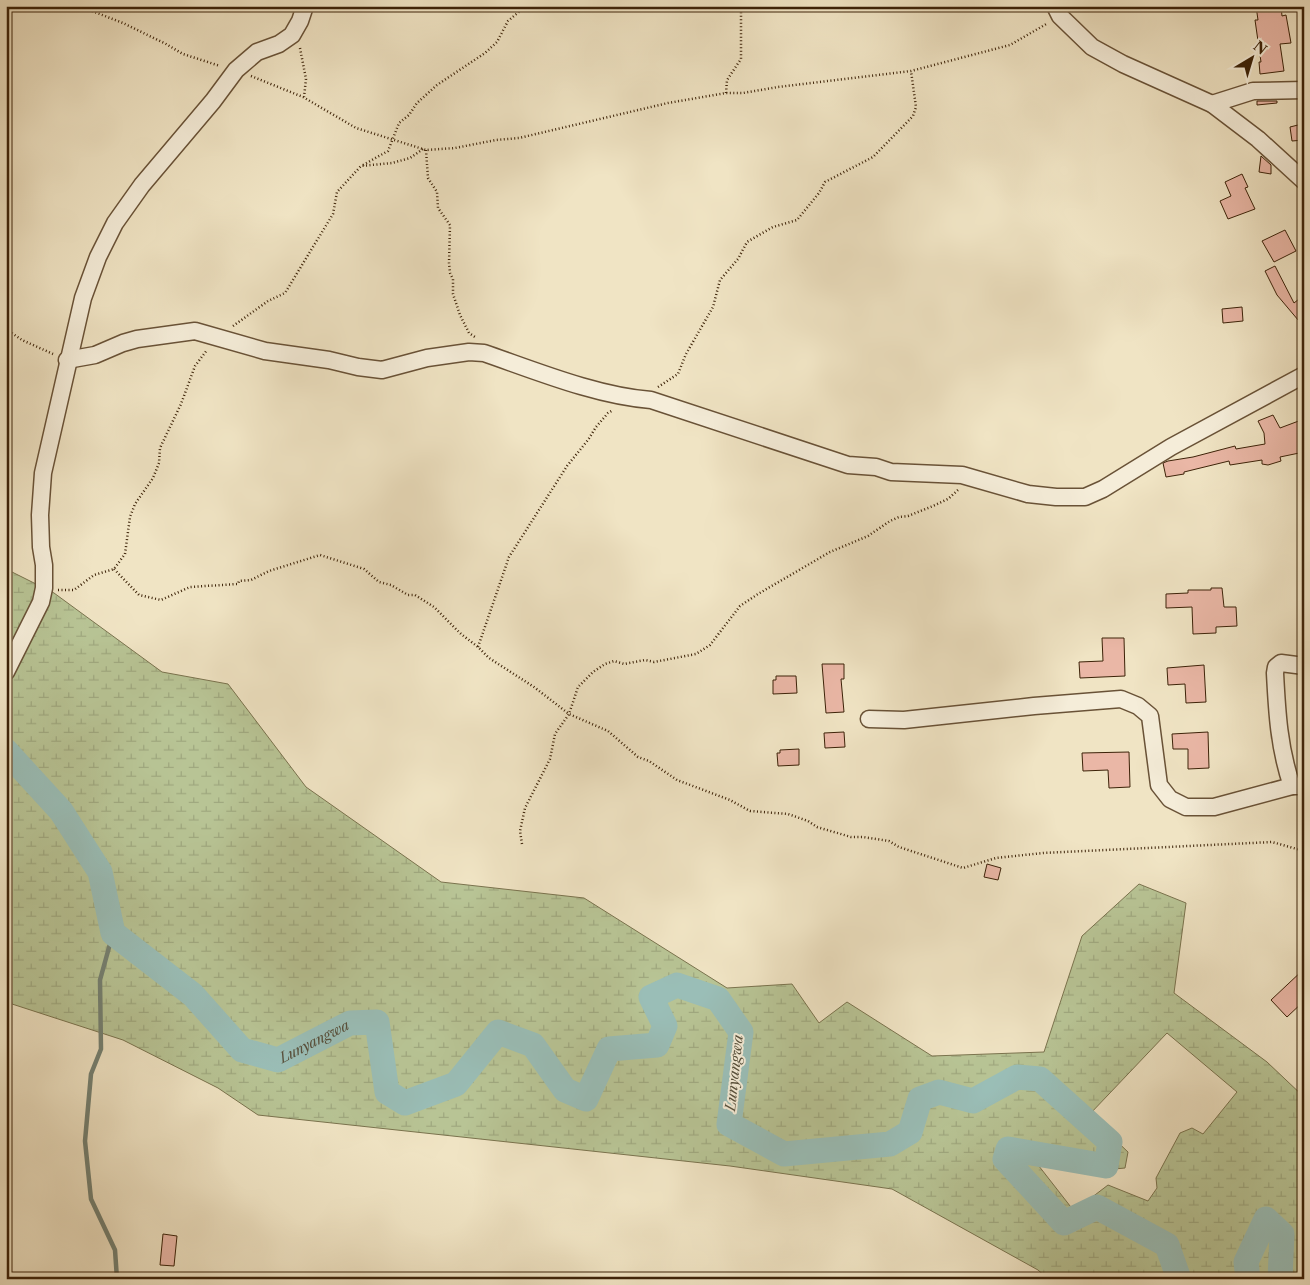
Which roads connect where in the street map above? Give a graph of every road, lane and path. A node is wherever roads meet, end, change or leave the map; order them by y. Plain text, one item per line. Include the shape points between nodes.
1 (79, 6) edge
2 (305, 6) edge
3 (526, 6) edge
4 (741, 6) edge
5 (1057, 11) edge
6 (292, 35) junction
7 (236, 70) junction
8 (911, 71) junction
9 (1304, 90) edge
10 (726, 93) junction
11 (304, 97) junction
12 (1212, 104) junction
13 (392, 139) junction
14 (425, 149) junction
15 (361, 166) junction
16 (1304, 181) edge
17 (6, 329) edge
18 (217, 337) junction
19 (484, 353) junction
20 (67, 360) junction
21 (1304, 375) edge
22 (634, 399) junction
23 (976, 478) junction
24 (114, 569) junction
25 (44, 588) junction
26 (478, 647) junction
27 (1304, 666) edge
28 (6, 672) edge
29 (569, 714) junction
30 (868, 719) dead end
31 (1298, 786) edge
32 (522, 844) dead end
33 (1304, 851) edge

1 - 7 path via 123,23 183,54
2 - 6 street
3 - 13 path via 508,21 497,42 486,53 437,85 416,104 399,123
4 - 10 path via 741,59 727,80
5 - 8 path via 1010,45
5 - 12 street via 1092,47
6 - 7 street via 257,52
6 - 11 path via 300,44 306,79
7 - 11 path
7 - 20 street via 115,223 83,298
8 - 10 path
8 - 22 path via 916,107 913,116 873,157 825,182 797,220 773,226 747,242 738,259 720,280 713,307 678,374
9 - 12 street via 1253,91
10 - 14 path via 668,103 519,138
11 - 13 path via 356,128
12 - 16 street
13 - 14 path
13 - 15 path via 388,151
14 - 15 path via 392,163
14 - 19 path via 428,178 437,192 438,208 450,224 449,268 453,294 469,333 482,343
15 - 18 path via 337,192 333,214 285,293 268,301
17 - 20 path via 22,340
18 - 19 street via 265,351 382,370 427,358
18 - 20 street via 195,332 149,337 123,343 95,355
18 - 24 path via 195,366 160,448 156,470 130,517 125,554
19 - 22 street via 595,390
20 - 25 street via 43,474 40,515
21 - 23 street via 1086,497 1028,494
22 - 23 street via 652,400 848,465 876,467 891,472
22 - 26 path via 608,413 567,466 509,557
23 - 29 path via 948,499 890,521 758,594 740,606 710,645 696,654 654,662 645,660 624,664 614,661 605,664 578,687
24 - 25 path via 94,575 74,590
24 - 26 path via 139,595 160,600 190,587 238,584 239,580 251,580 320,555 364,569 379,582 415,595 434,607
25 - 28 street via 41,602
26 - 29 path
27 - 31 street via 1282,664 1276,667 1275,673 1277,721 1285,766
29 - 32 path via 555,734 550,759 525,808 520,831
29 - 33 path via 608,731 638,757 677,780 740,804 750,811 788,814 851,837 889,841 963,868 996,858 1071,852 1272,842
30 - 31 street via 904,720 1121,699 1138,706 1150,716 1159,785 1170,799 1186,807 1214,807

